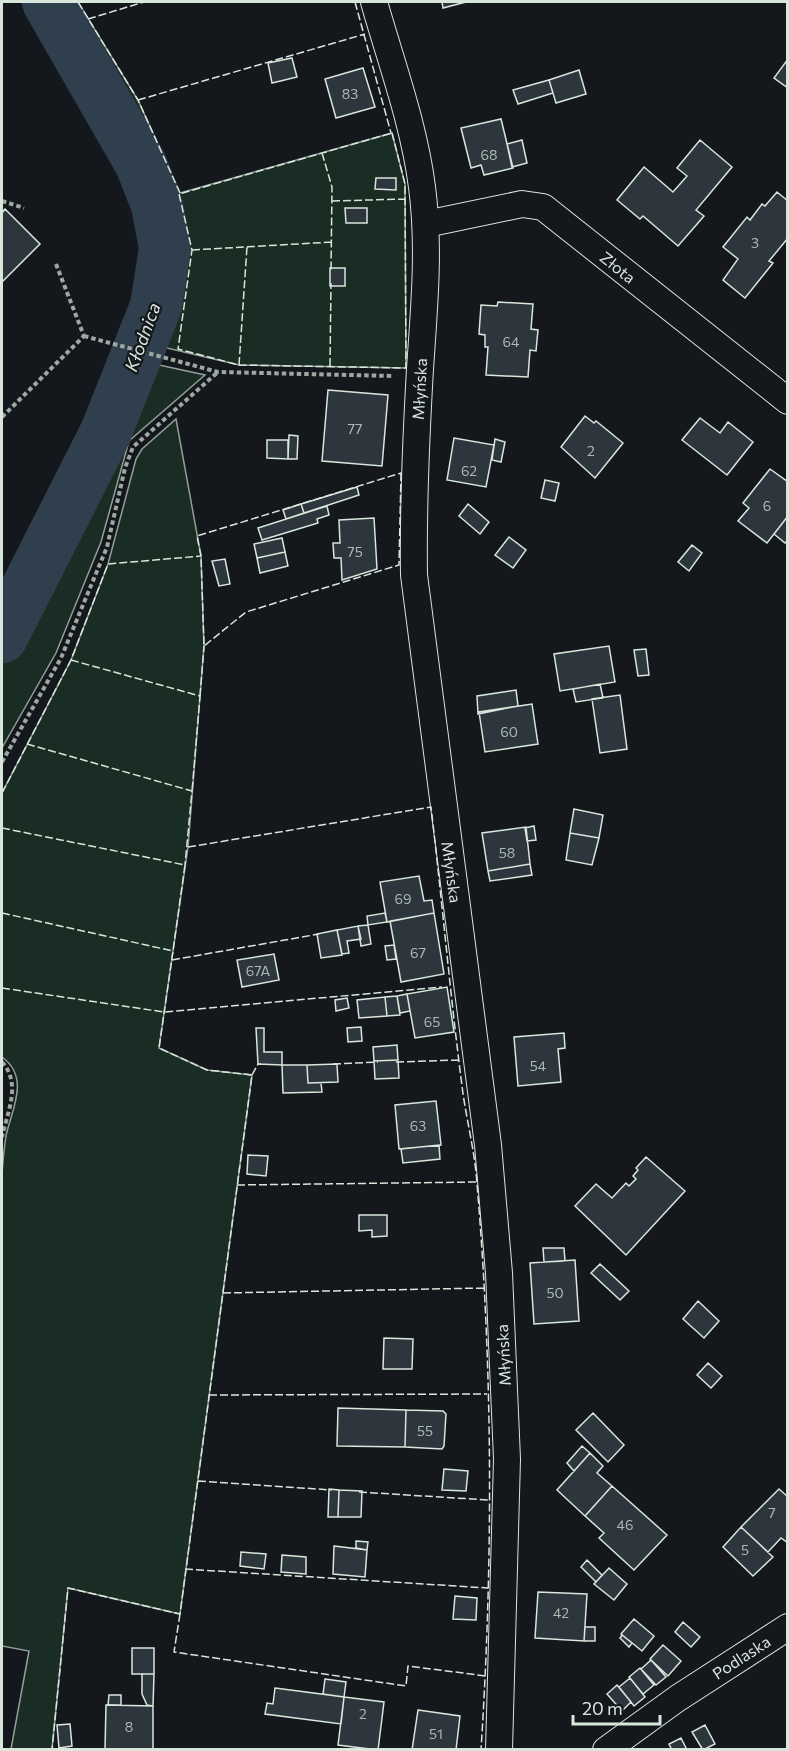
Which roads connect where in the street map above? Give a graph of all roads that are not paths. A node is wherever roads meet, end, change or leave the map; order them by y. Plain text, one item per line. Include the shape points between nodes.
1 (374, 2) edge
2 (426, 224) junction
3 (788, 401) edge
4 (788, 1627) edge
5 (499, 1749) edge
6 (606, 1749) edge

1 - 2 street, Młyńska via 411,132
2 - 3 street, Złota via 522,204 543,207
2 - 5 street, Młyńska via 413,510 414,575 488,1145 499,1273 507,1459
4 - 6 street, Podlaska

